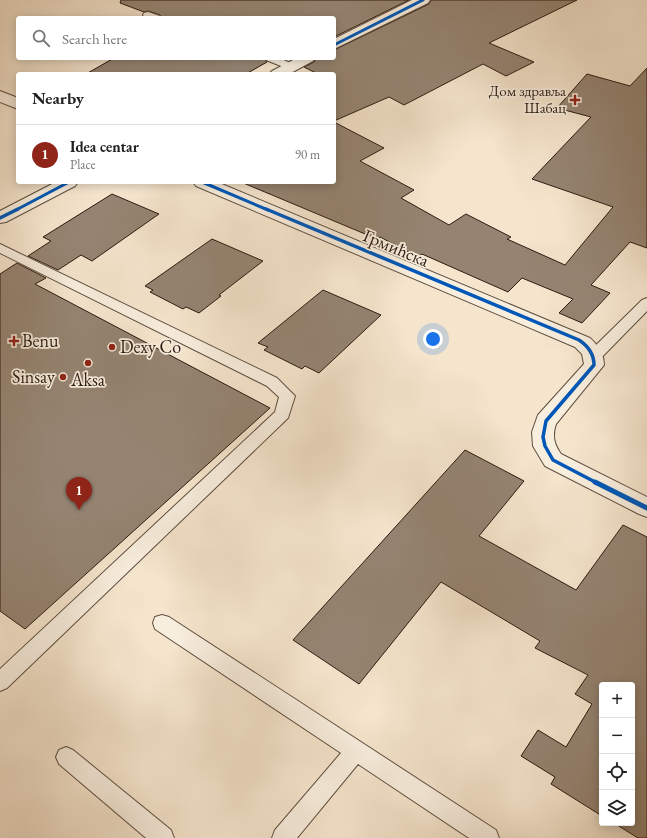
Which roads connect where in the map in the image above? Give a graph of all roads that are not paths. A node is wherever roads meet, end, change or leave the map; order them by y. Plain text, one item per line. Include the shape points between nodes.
1 (424, 0) edge
2 (336, 44) edge
3 (275, 60) edge
4 (304, 60) edge
5 (291, 67) junction
6 (281, 72) edge
7 (0, 96) edge
8 (16, 103) edge
9 (64, 184) edge
10 (207, 184) edge
11 (0, 218) edge
12 (0, 248) edge
13 (647, 303) edge
14 (594, 356) junction
15 (647, 508) edge
16 (162, 622) dead end
17 (0, 682) edge
18 (356, 750) junction
19 (66, 757) dead end
20 (163, 838) edge
21 (283, 838) edge
22 (488, 838) edge

1 - 2 street
3 - 5 lane
4 - 5 street
5 - 6 street
7 - 8 street
9 - 11 street
10 - 14 street, Грмићска via 579,340
12 - 17 lane via 272,382 287,396 282,414
13 - 14 lane
14 - 15 street via 594,365 546,421 542,430 542,440 553,460
16 - 18 lane
18 - 21 lane
18 - 22 lane
19 - 20 lane

